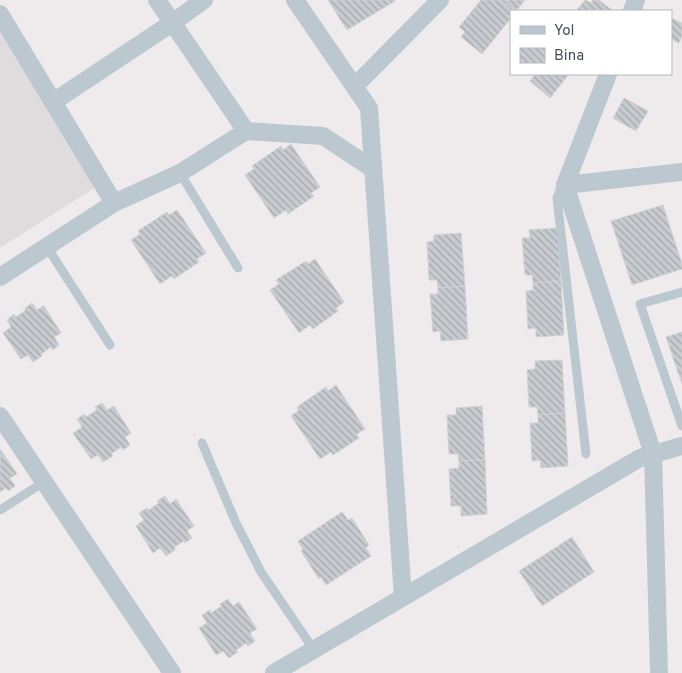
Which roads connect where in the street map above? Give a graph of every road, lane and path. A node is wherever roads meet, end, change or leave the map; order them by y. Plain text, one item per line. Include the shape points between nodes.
1 (157, 0) edge
2 (204, 0) edge
3 (295, 0) edge
4 (440, 0) edge
5 (0, 14) edge
6 (172, 23) junction
7 (608, 75) edge
8 (355, 86) junction
9 (53, 102) junction
10 (246, 131) junction
11 (373, 169) junction
12 (682, 172) edge
13 (180, 173) junction
14 (565, 185) junction
15 (114, 203) junction
16 (47, 247) junction
17 (238, 268) dead end
18 (0, 277) edge
19 (682, 292) edge
20 (110, 345) dead end
21 (0, 416) edge
22 (682, 426) edge
23 (202, 443) dead end
24 (682, 446) edge
25 (586, 454) dead end
26 (652, 454) junction
27 (44, 482) junction
28 (0, 510) edge
29 (403, 597) junction
30 (314, 650) junction
31 (172, 673) edge
32 (274, 673) edge
33 (659, 673) edge

1 - 6 street
2 - 6 street
3 - 8 street
4 - 8 street
5 - 9 street
6 - 9 street
6 - 10 street
7 - 14 street
8 - 11 street via 369,108
9 - 15 street
10 - 11 street via 323,136
10 - 13 street
11 - 29 street
12 - 14 street
13 - 15 street
13 - 17 lane
14 - 25 lane via 557,198
14 - 26 street
15 - 16 street
16 - 18 street
16 - 20 lane
19 - 22 lane via 640,304
21 - 27 street
23 - 30 lane via 236,523 262,572
24 - 26 street
26 - 29 street via 640,458
26 - 33 street
27 - 28 lane
27 - 31 street
29 - 30 street
30 - 32 street

